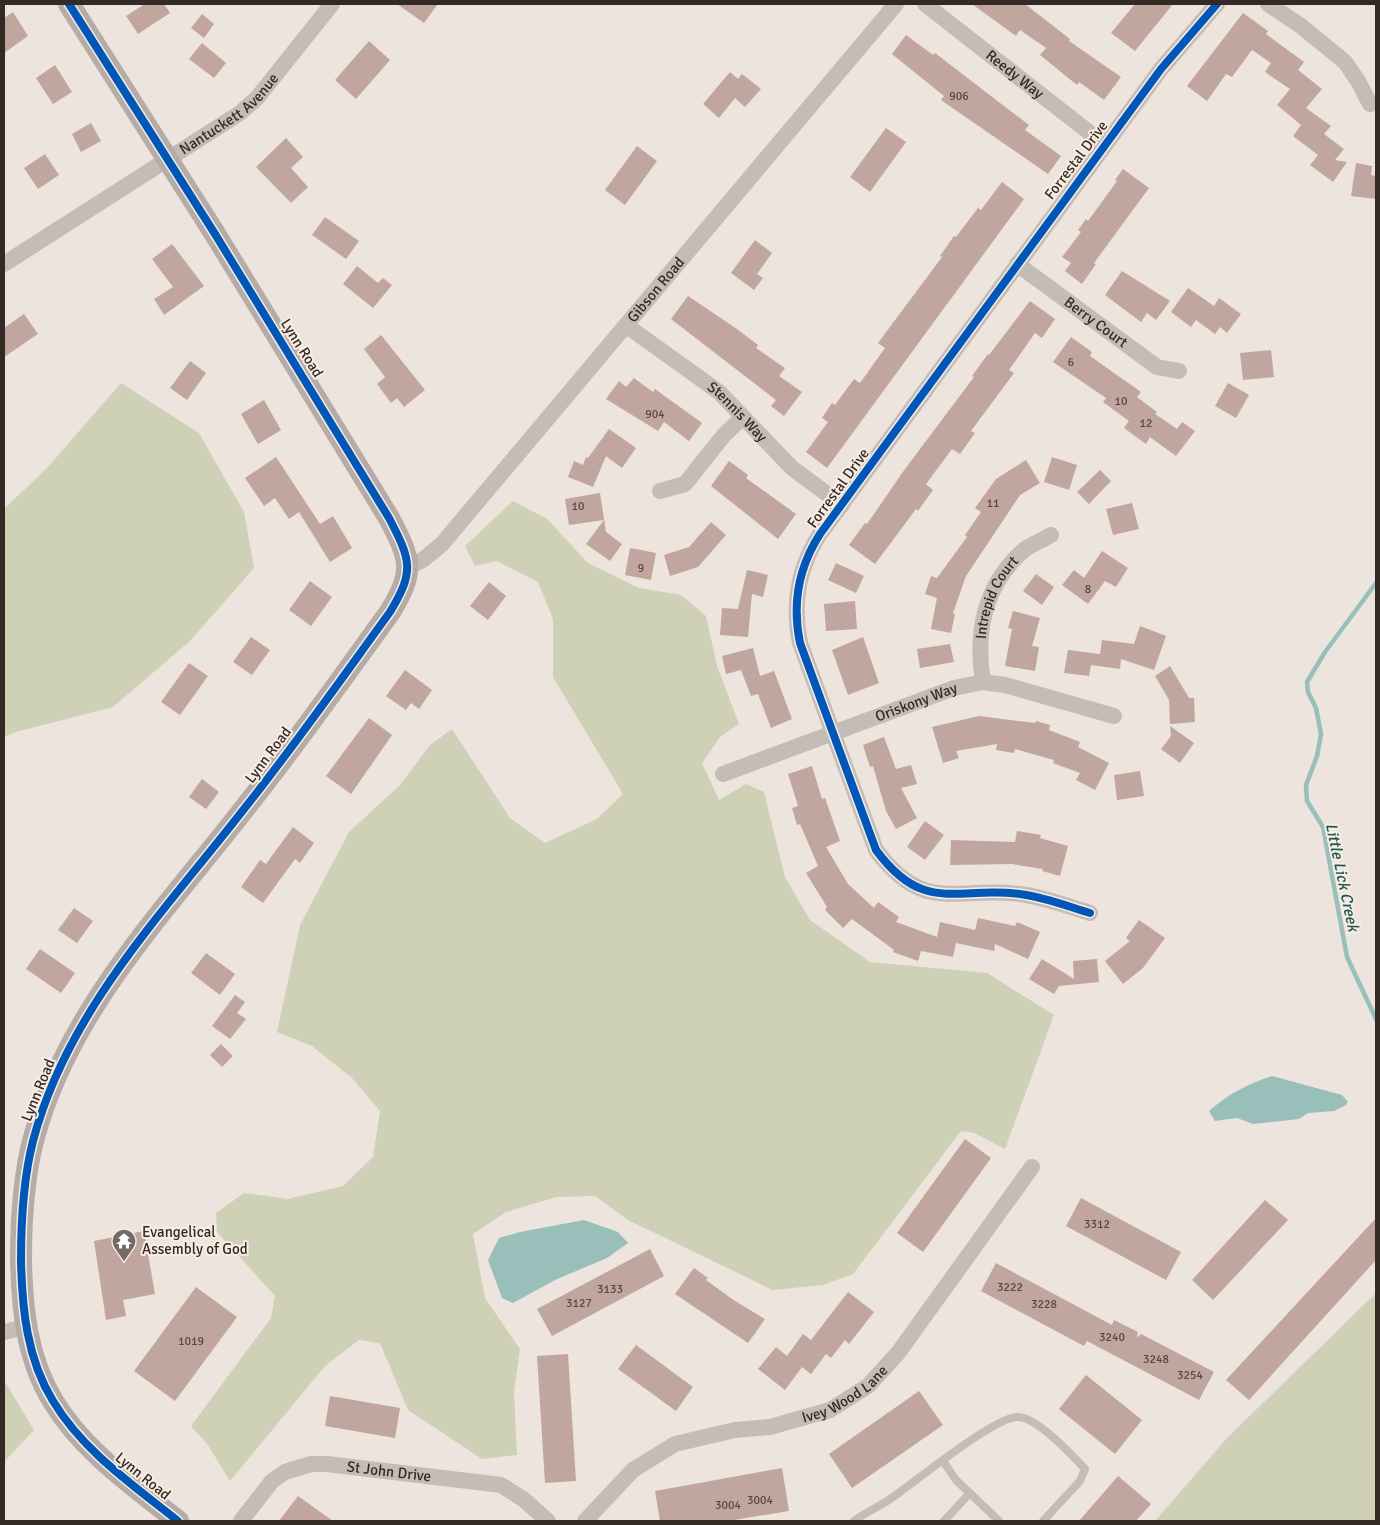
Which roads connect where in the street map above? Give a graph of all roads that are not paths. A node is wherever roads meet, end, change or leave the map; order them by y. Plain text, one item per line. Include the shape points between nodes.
1 (69, 4) edge
2 (332, 4) edge
3 (896, 4) edge
4 (924, 4) edge
5 (1217, 4) edge
6 (1268, 4) edge
7 (1370, 104) dead end
8 (1104, 144) junction
9 (168, 161) junction
10 (4, 264) edge
11 (1017, 264) junction
12 (627, 326) junction
13 (1178, 371) dead end
14 (743, 417) junction
15 (660, 491) dead end
16 (842, 505) junction
17 (1051, 535) dead end
18 (408, 568) junction
19 (983, 682) junction
20 (1114, 716) dead end
21 (833, 732) junction
22 (723, 774) dead end
23 (1090, 913) dead end
24 (1032, 1167) dead end
25 (26, 1328) junction
26 (4, 1332) edge
27 (943, 1461) junction
28 (970, 1493) junction
29 (178, 1521) edge
30 (241, 1521) edge
31 (548, 1521) edge
32 (586, 1521) edge
33 (854, 1521) edge
34 (944, 1521) edge
35 (998, 1521) edge
36 (1043, 1521) edge

1 - 9 street, Lynn Road
2 - 9 street, Nantuckett Avenue via 257,98 222,127
3 - 12 street, Gibson Road
4 - 8 street, Reedy Way
5 - 8 street, Forrestal Drive via 1160,69
6 - 7 street via 1345,62
8 - 11 street, Forrestal Drive
9 - 10 street, Nantuckett Avenue
9 - 18 street, Lynn Road via 389,518 406,555
11 - 13 street, Berry Court via 1157,367
11 - 16 street, Forrestal Drive
12 - 14 street, Stennis Way via 719,392
12 - 18 street, Gibson Road via 442,544 424,560
14 - 15 street via 724,435 685,484
14 - 16 street, Stennis Way via 792,468
16 - 21 street, Forrestal Drive via 807,557 796,603 800,643
17 - 19 street, Intrepid Court via 1025,550 993,589 981,625 979,649
18 - 25 street, Lynn Road via 404,588 390,612 268,778 135,946 95,1002 72,1046 43,1108 28,1166 22,1236
19 - 20 street, Oriskony Way via 1005,685
19 - 21 street, Oriskony Way via 954,688
21 - 22 street, Oriskony Way
21 - 23 street, Forrestal Drive via 876,850 887,865 910,883 943,894 1039,897
24 - 32 street, Ivey Wood Lane via 898,1353 868,1386 830,1410 795,1421 675,1444 633,1470
25 - 26 street
25 - 29 street, Lynn Road via 40,1377 68,1423 99,1457
27 - 28 lane
27 - 33 lane
27 - 36 lane via 1000,1422 1016,1417 1027,1419 1066,1449 1085,1469 1080,1480
28 - 34 lane
28 - 35 lane
30 - 31 street, St John Drive via 272,1482 285,1472 297,1467 327,1464 501,1485 524,1499

